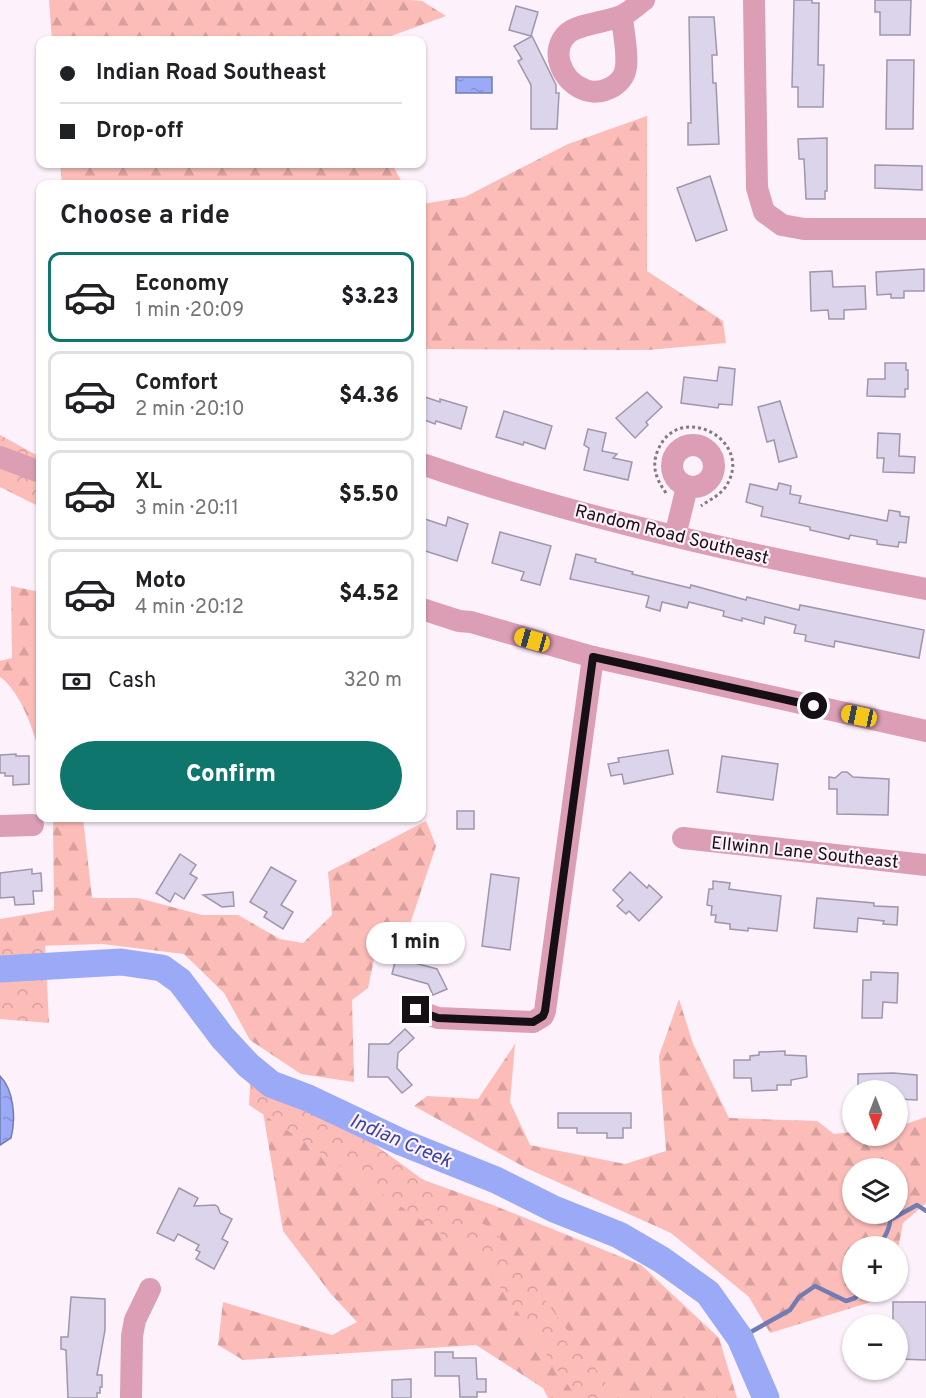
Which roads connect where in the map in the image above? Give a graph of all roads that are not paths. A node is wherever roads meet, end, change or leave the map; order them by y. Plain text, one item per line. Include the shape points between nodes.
1 (644, 0) edge
2 (753, 0) edge
3 (622, 16) dead end
4 (926, 229) edge
5 (0, 457) edge
6 (426, 465) edge
7 (36, 470) edge
8 (687, 487) dead end
9 (675, 536) junction
10 (926, 590) edge
11 (426, 610) edge
12 (593, 657) junction
13 (926, 731) edge
14 (33, 825) dead end
15 (0, 826) edge
16 (684, 838) dead end
17 (926, 865) edge
18 (416, 1010) dead end
19 (150, 1289) dead end
20 (131, 1398) edge

1 - 3 street
2 - 4 street via 756,188 764,212 782,225 804,229
5 - 7 street
6 - 9 street, Random Road Southeast via 489,487
8 - 9 street
9 - 10 street, Random Road Southeast
11 - 12 street
12 - 13 street
12 - 18 street via 543,1016 533,1022 438,1018
14 - 15 street
16 - 17 street, Ellwinn Lane Southeast
19 - 20 street via 135,1320

